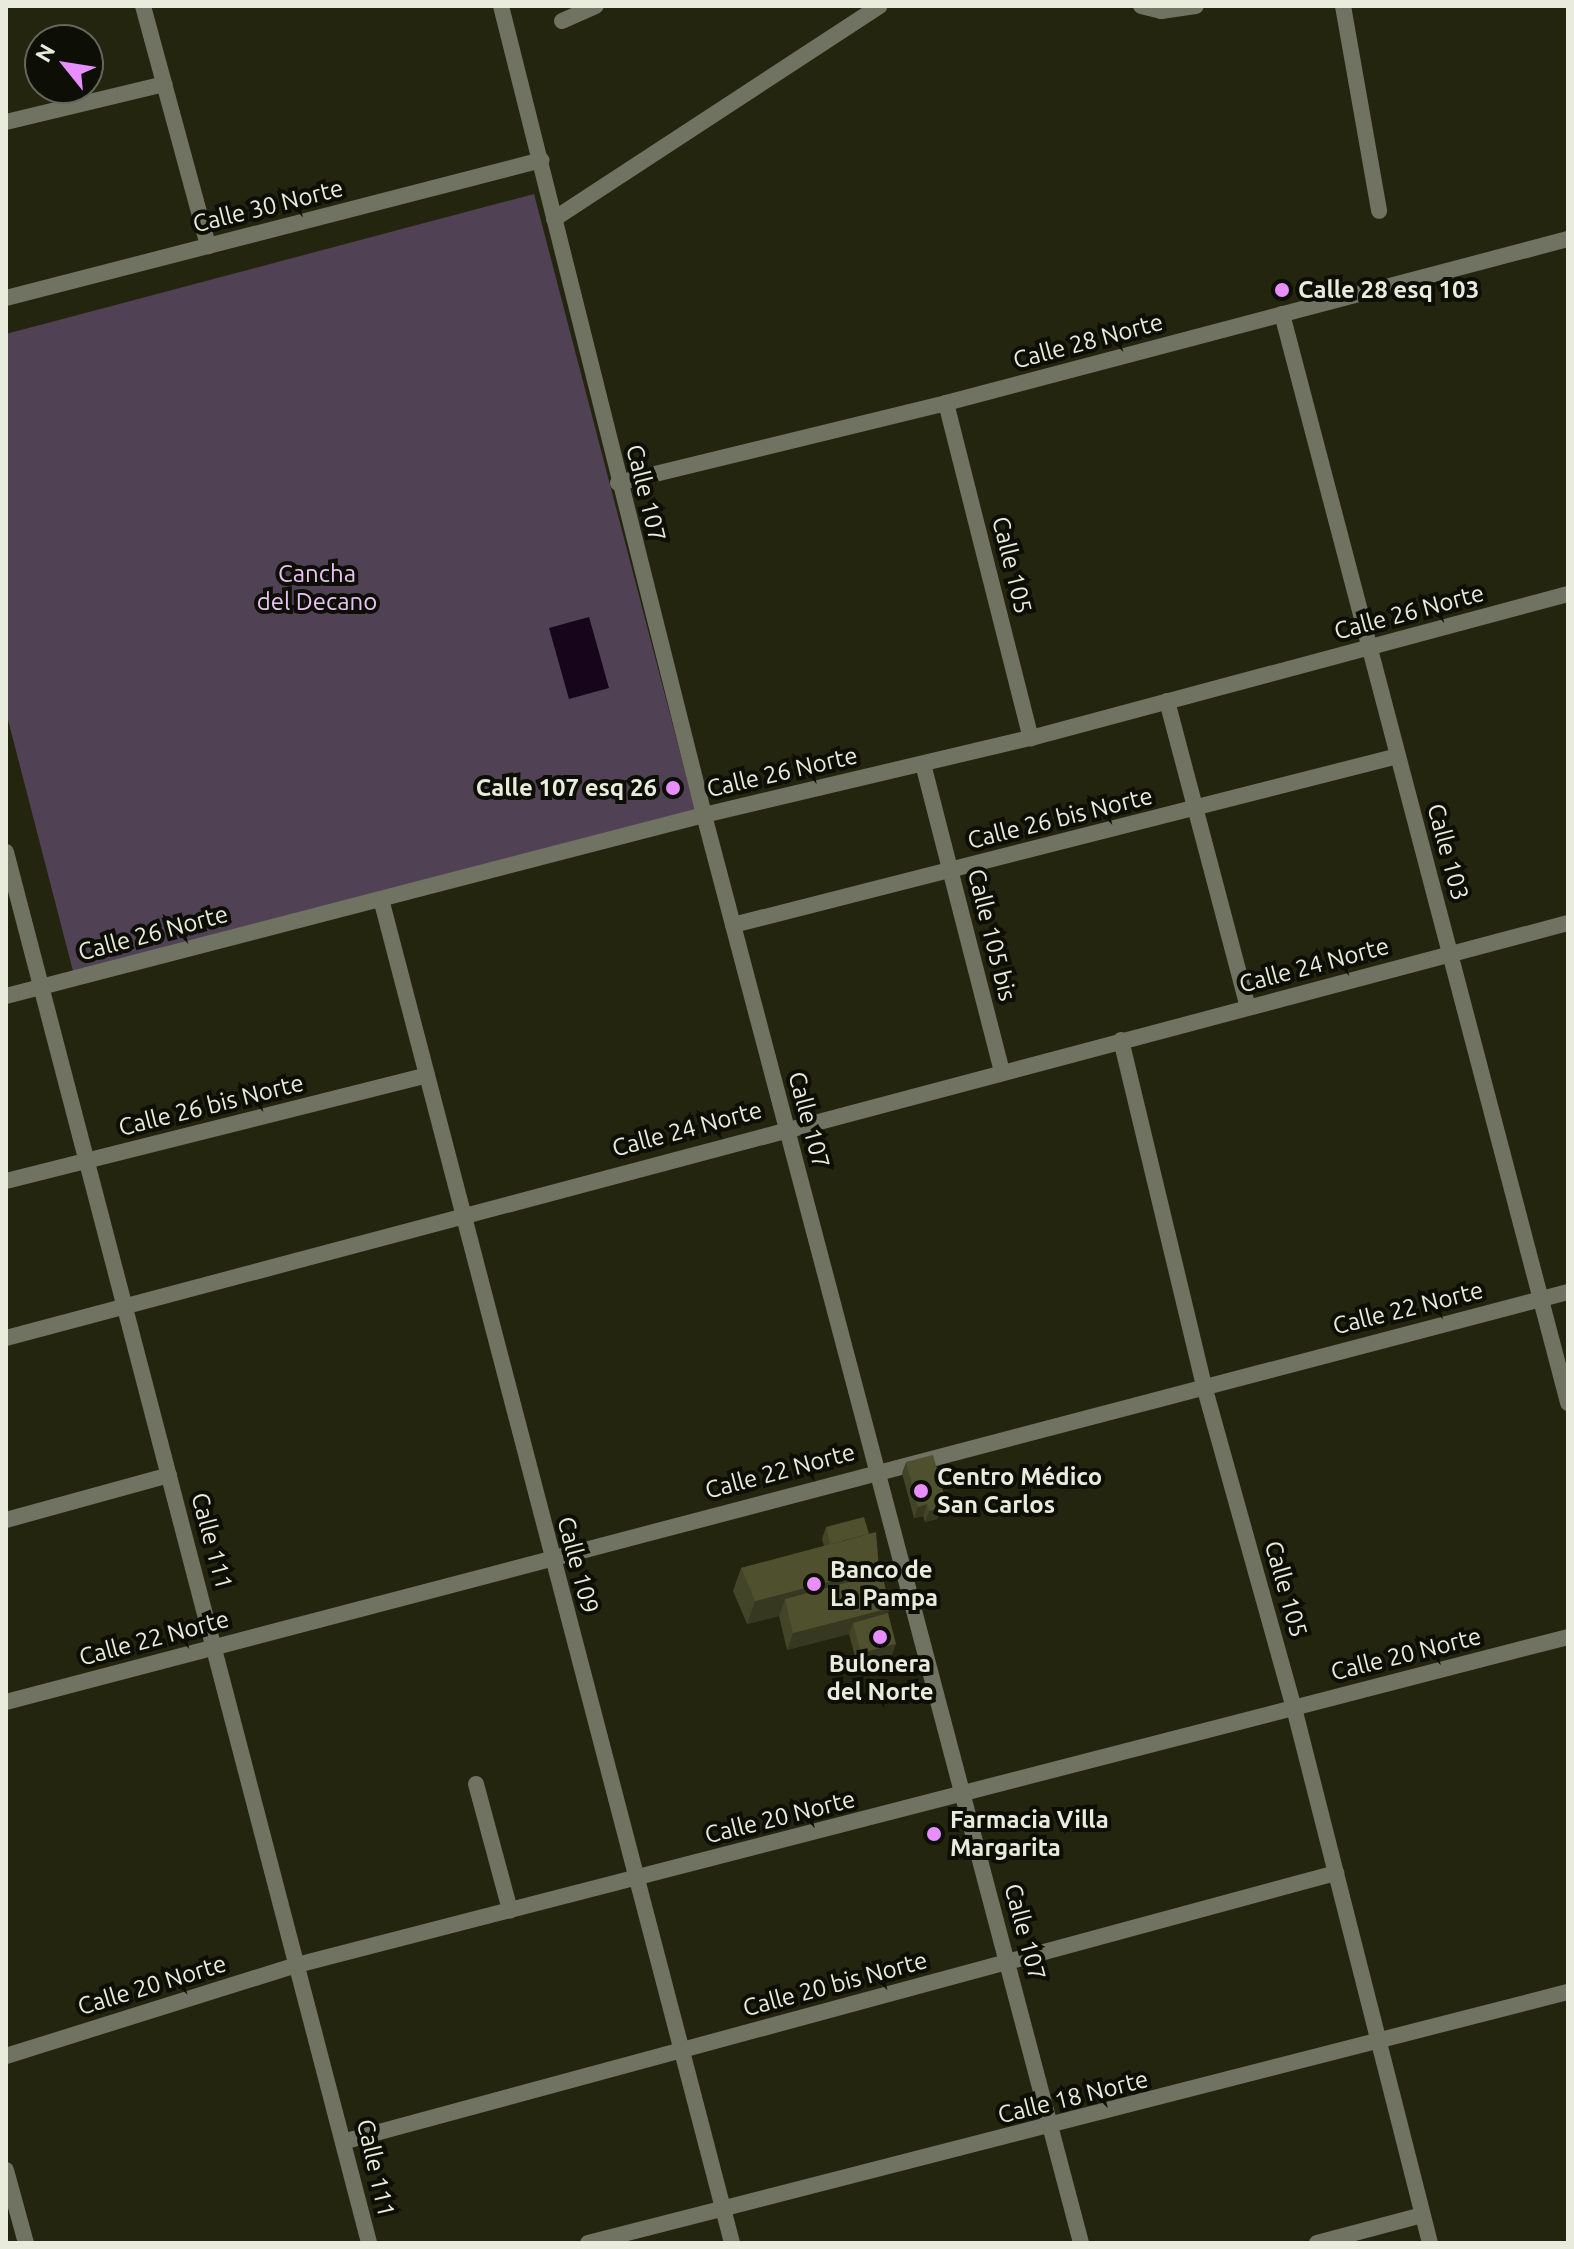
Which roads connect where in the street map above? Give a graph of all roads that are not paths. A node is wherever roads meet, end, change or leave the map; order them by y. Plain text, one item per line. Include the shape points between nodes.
1 (143, 6) edge
2 (501, 6) edge
3 (596, 6) edge
4 (880, 6) edge
5 (1141, 6) edge
6 (1196, 6) edge
7 (1343, 6) edge
8 (562, 21) dead end
9 (164, 84) junction
10 (6, 122) edge
11 (542, 160) junction
12 (1379, 211) dead end
13 (554, 219) junction
14 (1568, 239) edge
15 (208, 246) junction
16 (6, 298) edge
17 (1282, 314) junction
18 (946, 403) junction
19 (618, 483) junction
20 (1568, 594) edge
21 (1369, 647) junction
22 (1167, 701) junction
23 (1031, 738) junction
24 (1398, 756) junction
25 (923, 764) junction
26 (1196, 809) junction
27 (704, 815) junction
28 (6, 852) edge
29 (951, 870) junction
30 (381, 899) junction
31 (1568, 923) edge
32 (733, 925) junction
33 (1451, 954) junction
34 (42, 987) junction
35 (6, 996) edge
36 (1248, 1007) junction
37 (1121, 1040) junction
38 (1002, 1071) junction
39 (427, 1075) junction
40 (786, 1128) junction
41 (88, 1160) junction
42 (6, 1181) edge
43 (463, 1213) junction
44 (1568, 1292) edge
45 (1541, 1299) junction
46 (128, 1308) junction
47 (6, 1338) edge
48 (1204, 1386) junction
49 (1568, 1403) edge
50 (879, 1469) junction
51 (169, 1475) junction
52 (6, 1520) edge
53 (550, 1559) junction
54 (1568, 1637) edge
55 (216, 1647) junction
56 (6, 1702) edge
57 (1294, 1708) junction
58 (476, 1784) dead end
59 (965, 1796) junction
60 (1336, 1873) junction
61 (638, 1877) junction
62 (510, 1910) junction
63 (1008, 1962) junction
64 (297, 1965) junction
65 (1568, 1992) edge
66 (1381, 2042) junction
67 (685, 2049) junction
68 (6, 2056) edge
69 (1051, 2128) junction
70 (346, 2141) junction
71 (6, 2170) edge
72 (723, 2209) junction
73 (1422, 2215) junction
74 (26, 2243) edge
75 (369, 2243) edge
76 (588, 2243) edge
77 (732, 2243) edge
78 (1081, 2243) edge
79 (1317, 2243) edge
80 (1430, 2243) edge

1 - 9 street
2 - 11 street, Calle 107
3 - 8 street
4 - 13 street
5 - 6 street via 1161,11
7 - 12 street
9 - 10 street
9 - 15 street
11 - 13 street, Calle 107
11 - 15 street, Calle 30 Norte
13 - 19 street, Calle 107
14 - 17 street, Calle 28 Norte
15 - 16 street, Calle 30 Norte
17 - 18 street, Calle 28 Norte
17 - 21 street, Calle 103
18 - 19 street, Calle 28 Norte
18 - 23 street, Calle 105
19 - 27 street, Calle 107
20 - 21 street, Calle 26 Norte
21 - 22 street, Calle 26 Norte
21 - 24 street, Calle 103
22 - 23 street, Calle 26 Norte
22 - 26 street
23 - 25 street, Calle 26 Norte
24 - 26 street, Calle 26 bis Norte
24 - 33 street, Calle 103
25 - 27 street, Calle 26 Norte
25 - 29 street, Calle 105 bis
26 - 29 street, Calle 26 bis Norte
26 - 36 street
27 - 30 street, Calle 26 Norte
27 - 32 street, Calle 107
28 - 34 street, Calle 111
29 - 32 street, Calle 26 bis Norte
29 - 38 street, Calle 105 bis
30 - 34 street, Calle 26 Norte
30 - 39 street, Calle 109
31 - 33 street, Calle 24 Norte
32 - 40 street, Calle 107
33 - 36 street, Calle 24 Norte
33 - 45 street, Calle 103
34 - 35 street, Calle 26 Norte
34 - 41 street, Calle 111
36 - 37 street, Calle 24 Norte
37 - 38 street, Calle 24 Norte
37 - 48 street, Calle 105
38 - 40 street, Calle 24 Norte
39 - 41 street, Calle 26 bis Norte
39 - 43 street, Calle 109
40 - 43 street, Calle 24 Norte
40 - 50 street, Calle 107
41 - 42 street, Calle 26 bis Norte
41 - 46 street, Calle 111
43 - 46 street, Calle 24 Norte
43 - 53 street, Calle 109
44 - 45 street, Calle 22 Norte
45 - 48 street, Calle 22 Norte
45 - 49 street, Calle 103
46 - 47 street, Calle 24 Norte
46 - 51 street, Calle 111
48 - 50 street, Calle 22 Norte
48 - 57 street, Calle 105
50 - 53 street, Calle 22 Norte
50 - 59 street, Calle 107
51 - 52 street
51 - 55 street, Calle 111
53 - 55 street, Calle 22 Norte
53 - 61 street, Calle 109
54 - 57 street, Calle 20 Norte
55 - 56 street, Calle 22 Norte
55 - 64 street, Calle 111
57 - 59 street, Calle 20 Norte
57 - 60 street, Calle 105
58 - 62 street
59 - 61 street, Calle 20 Norte
59 - 63 street, Calle 107
60 - 63 street, Calle 20 bis Norte
60 - 66 street, Calle 105
61 - 62 street, Calle 20 Norte
61 - 67 street, Calle 109
62 - 64 street, Calle 20 Norte
63 - 67 street, Calle 20 bis Norte
63 - 69 street, Calle 107
64 - 68 street, Calle 20 Norte
64 - 70 street, Calle 111
65 - 66 street, Calle 18 Norte
66 - 69 street, Calle 18 Norte
66 - 73 street, Calle 105
67 - 70 street, Calle 20 bis Norte
67 - 72 street, Calle 109
69 - 72 street, Calle 18 Norte
69 - 78 street, Calle 107
70 - 75 street, Calle 111
71 - 74 street
72 - 76 street, Calle 18 Norte
72 - 77 street, Calle 109
73 - 79 street
73 - 80 street, Calle 105

